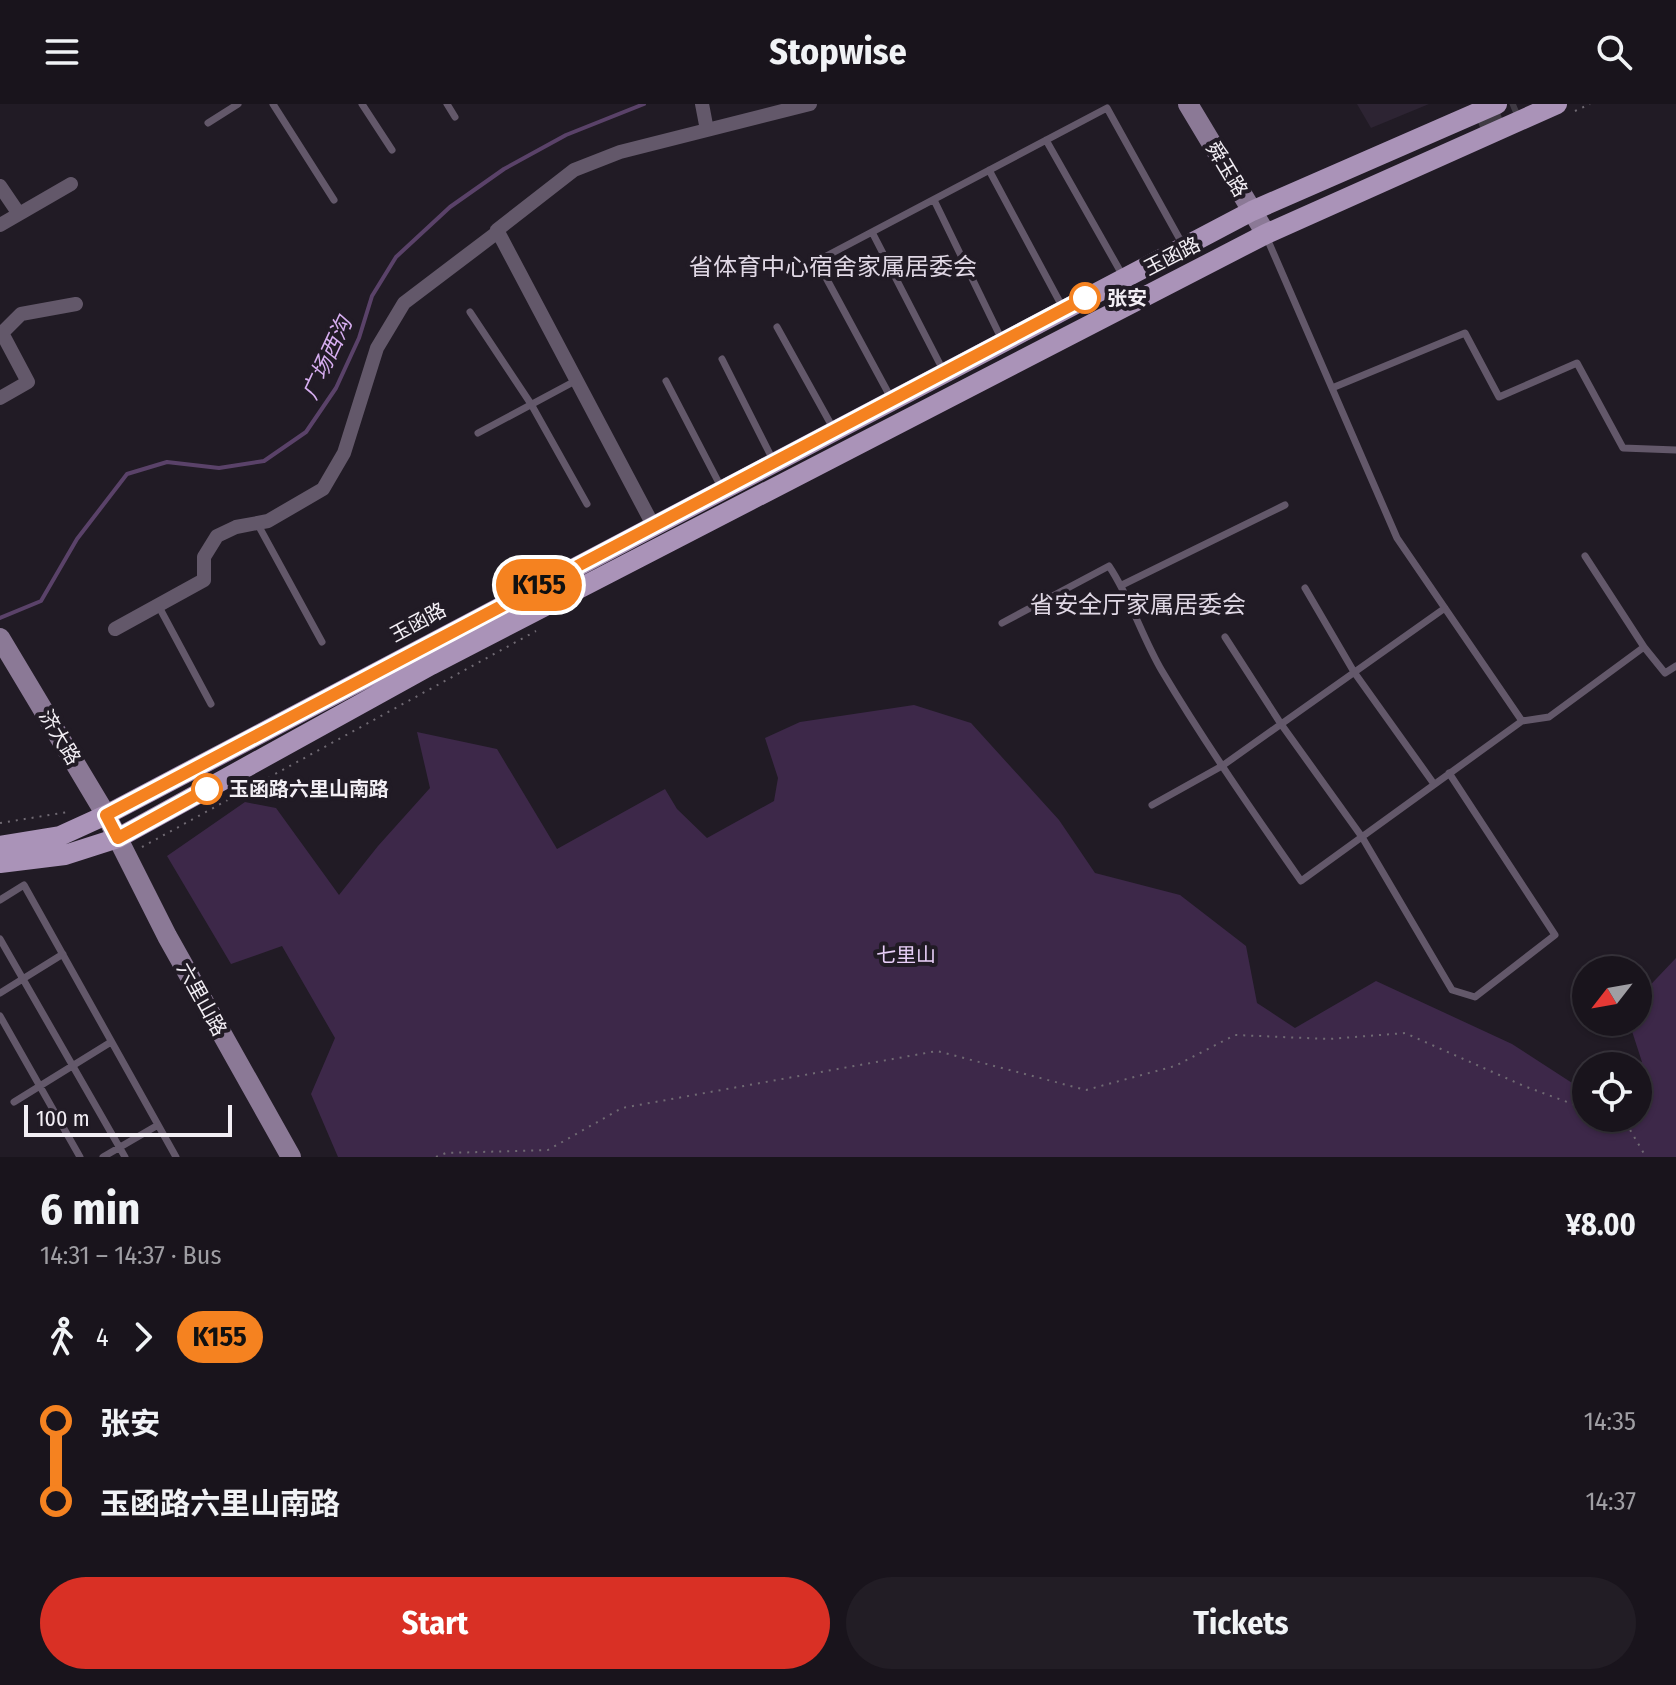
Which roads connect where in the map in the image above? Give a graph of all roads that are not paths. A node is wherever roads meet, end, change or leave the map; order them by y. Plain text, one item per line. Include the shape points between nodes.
1 (238, 104) edge
2 (273, 104) edge
3 (362, 104) edge
4 (447, 104) edge
5 (702, 104) edge
6 (810, 104) edge
7 (1188, 104) edge
8 (1497, 104) tunnel mouth
9 (1557, 104) edge
10 (455, 117) dead end
11 (208, 123) dead end
12 (707, 130) junction
13 (1046, 140) junction
14 (392, 150) dead end
15 (989, 170) junction
16 (71, 184) dead end
17 (0, 186) edge
18 (334, 200) dead end
19 (934, 200) junction
20 (1252, 211) junction
21 (19, 214) junction
22 (0, 225) edge
23 (872, 232) junction
24 (495, 234) dead end
25 (1266, 234) junction
26 (1184, 247) junction
27 (1124, 278) junction
28 (76, 304) dead end
29 (1064, 310) junction
30 (470, 312) dead end
31 (777, 327) dead end
32 (1002, 342) junction
33 (722, 359) dead end
34 (944, 372) junction
35 (577, 380) junction
36 (666, 381) dead end
37 (1332, 388) junction
38 (0, 398) edge
39 (892, 400) junction
40 (531, 404) junction
41 (834, 430) junction
42 (478, 433) dead end
43 (1676, 450) edge
44 (774, 461) junction
45 (722, 489) junction
46 (587, 504) dead end
47 (1285, 505) dead end
48 (257, 523) junction
49 (653, 525) junction
50 (1585, 556) dead end
51 (1122, 585) junction
52 (1305, 588) dead end
53 (158, 605) junction
54 (1445, 608) junction
55 (1002, 623) dead end
56 (115, 629) dead end
57 (1225, 637) dead end
58 (322, 642) dead end
59 (3, 643) edge
60 (1644, 647) junction
61 (1676, 666) edge
62 (1354, 672) junction
63 (211, 704) dead end
64 (1522, 721) junction
65 (1281, 724) junction
66 (1222, 766) junction
67 (1449, 773) junction
68 (1434, 784) junction
69 (1152, 805) dead end
70 (106, 815) junction
71 (1362, 837) junction
72 (118, 838) junction
73 (0, 846) edge
74 (0, 863) edge
75 (0, 900) edge
76 (0, 939) edge
77 (63, 954) junction
78 (22, 980) junction
79 (0, 993) edge
80 (0, 1016) edge
81 (111, 1042) junction
82 (73, 1066) junction
83 (40, 1086) junction
84 (14, 1102) dead end
85 (158, 1125) junction
86 (120, 1147) junction
87 (80, 1157) edge
88 (103, 1157) edge
89 (125, 1157) edge
90 (176, 1157) edge
91 (291, 1157) edge

1 - 11 lane
2 - 18 lane
3 - 14 lane
4 - 10 lane
5 - 12 street
6 - 12 street
7 - 20 main road, 舜玉路
8 - 20 main road, 玉函路
9 - 25 main road, 玉函路
12 - 35 street via 574,170 497,230
13 - 15 lane
13 - 26 lane via 1107,108
13 - 27 lane
15 - 19 lane
15 - 29 lane
16 - 21 street
17 - 21 street
19 - 23 lane
19 - 32 lane
20 - 25 main road, 舜玉路
20 - 26 main road, 玉函路
21 - 22 street
23 - 34 lane
23 - 39 lane via 817,261
24 - 48 street via 404,303 377,348 344,453 323,489
25 - 37 lane
25 - 72 main road, 玉函路 via 431,665
26 - 27 main road, 玉函路
27 - 29 main road, 玉函路
28 - 38 street via 21,314 2,333 28,382
29 - 32 main road, 玉函路
30 - 40 lane
31 - 41 lane
32 - 34 main road, 玉函路
33 - 44 lane
34 - 39 main road, 玉函路
35 - 40 lane
35 - 49 street
36 - 45 lane
37 - 43 lane via 1465,333 1499,397 1577,363 1623,448
37 - 54 lane via 1397,538
39 - 41 main road, 玉函路
40 - 42 lane
40 - 46 lane
41 - 44 main road, 玉函路
44 - 45 main road, 玉函路
45 - 49 main road, 玉函路
47 - 51 lane
48 - 53 street via 217,536 204,557 204,580
48 - 58 lane
49 - 70 main road, 玉函路
50 - 60 lane
51 - 55 lane via 1109,566
51 - 66 lane via 1160,667
52 - 62 lane
53 - 56 street
53 - 63 lane
54 - 62 lane
54 - 64 lane
57 - 65 lane
59 - 70 main road, 济大路
60 - 61 lane via 1665,673
60 - 64 lane via 1549,717
62 - 65 lane
62 - 68 lane
64 - 67 lane
65 - 66 lane
65 - 71 lane
66 - 69 lane
66 - 71 lane via 1301,881
67 - 68 lane
67 - 71 lane via 1555,935 1475,997 1452,990
68 - 71 lane
70 - 72 main road, 济大路
70 - 73 main road, 玉函路 via 60,836
72 - 74 main road, 玉函路 via 65,855
72 - 91 main road, 六里山路
75 - 77 lane via 24,885
76 - 78 lane
77 - 78 lane
77 - 81 lane
78 - 79 lane
78 - 82 lane
80 - 83 lane
81 - 82 lane
81 - 85 lane
82 - 83 lane
82 - 86 lane
83 - 84 lane
83 - 87 lane
85 - 86 lane
85 - 90 lane
86 - 88 lane
86 - 89 lane

